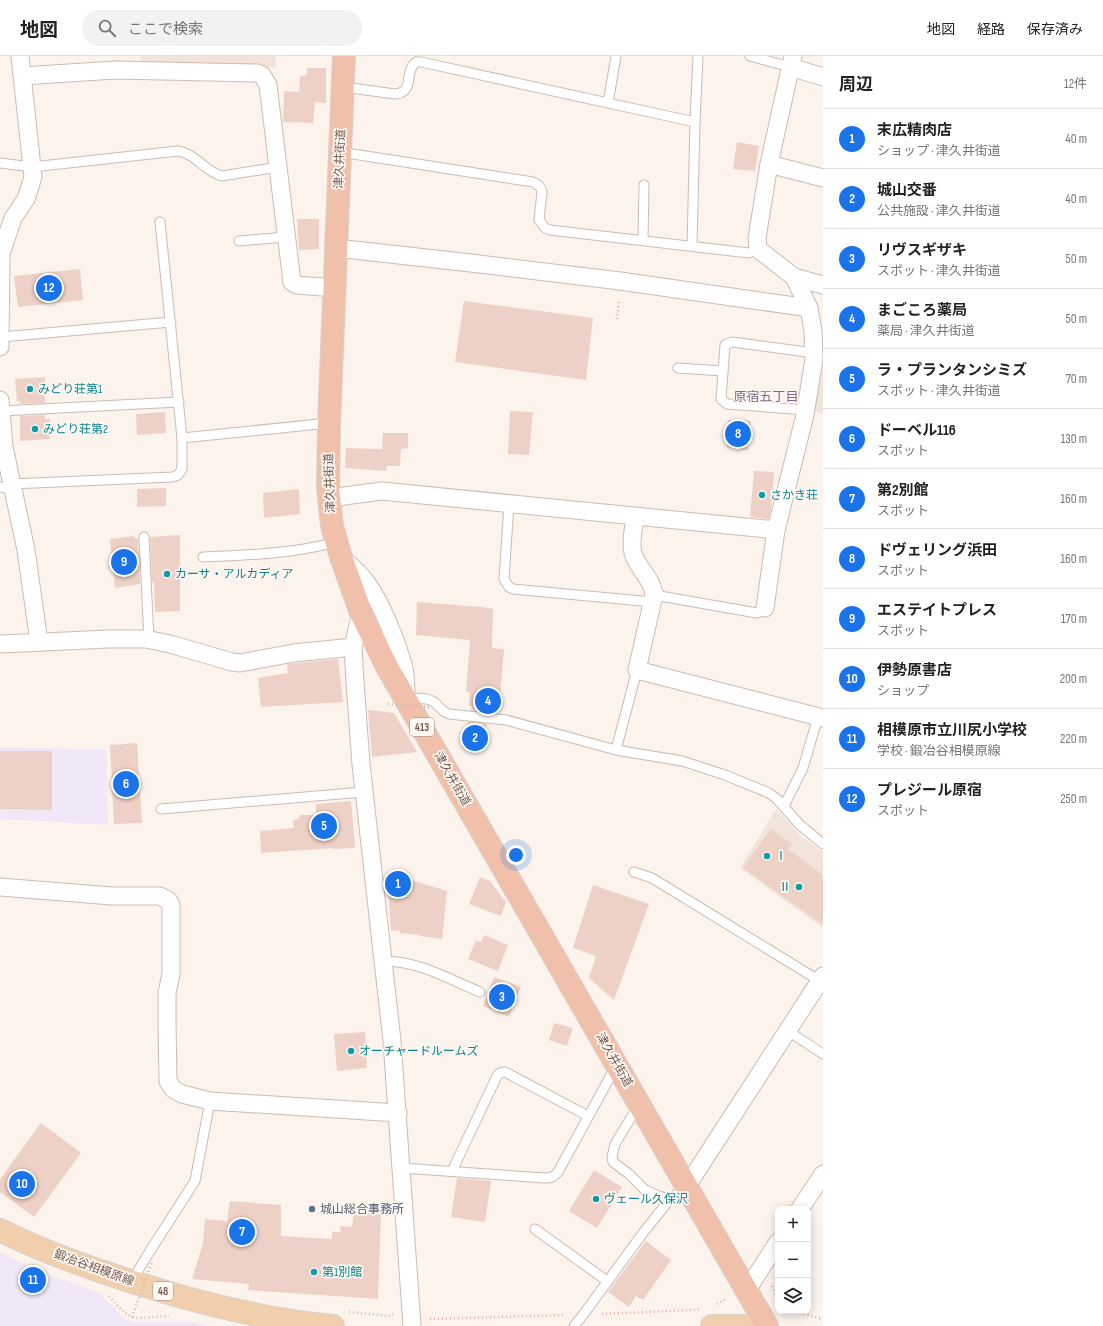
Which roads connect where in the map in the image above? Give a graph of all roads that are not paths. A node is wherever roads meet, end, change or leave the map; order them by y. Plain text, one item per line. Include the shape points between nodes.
1 (20, 56) edge
2 (344, 56) edge
3 (616, 56) edge
4 (698, 56) edge
5 (750, 56) edge
6 (791, 61) edge
7 (22, 76) junction
8 (823, 77) edge
9 (343, 87) junction
10 (608, 103) junction
11 (695, 122) junction
12 (340, 152) junction
13 (0, 163) edge
14 (770, 164) junction
15 (278, 167) junction
16 (32, 168) junction
17 (823, 178) edge
18 (644, 185) dead end
19 (160, 222) dead end
20 (286, 237) junction
21 (643, 240) junction
22 (239, 241) dead end
23 (692, 246) junction
24 (336, 248) junction
25 (758, 249) junction
26 (1, 254) edge
27 (794, 277) junction
28 (823, 285) edge
29 (335, 288) junction
30 (809, 308) junction
31 (170, 322) junction
32 (0, 342) edge
33 (814, 353) junction
34 (678, 368) dead end
35 (723, 371) junction
36 (179, 402) junction
37 (0, 406) edge
38 (806, 410) junction
39 (329, 423) junction
40 (182, 438) junction
41 (8, 487) edge
42 (329, 500) junction
43 (509, 504) junction
44 (635, 516) junction
45 (776, 530) junction
46 (144, 537) dead end
47 (339, 549) junction
48 (203, 557) dead end
49 (654, 598) junction
50 (765, 608) joint
51 (361, 613) junction
52 (149, 640) junction
53 (39, 642) junction
54 (0, 644) edge
55 (353, 647) junction
56 (637, 670) junction
57 (397, 701) junction
58 (821, 717) edge
59 (616, 750) junction
60 (364, 792) junction
61 (784, 806) junction
62 (161, 809) dead end
63 (823, 844) edge
64 (634, 872) dead end
65 (0, 887) edge
66 (384, 961) junction
67 (821, 978) edge
68 (480, 992) dead end
69 (788, 1031) junction
70 (823, 1054) edge
71 (616, 1065) junction
72 (210, 1101) junction
73 (398, 1113) junction
74 (588, 1116) junction
75 (632, 1116) dead end
76 (401, 1168) junction
77 (452, 1171) junction
78 (823, 1174) edge
79 (687, 1186) junction
80 (670, 1199) junction
81 (802, 1206) edge
82 (535, 1229) dead end
83 (0, 1230) edge
84 (775, 1246) edge
85 (607, 1281) junction
86 (134, 1283) junction
87 (737, 1292) junction
88 (710, 1313) edge
89 (333, 1326) edge
90 (412, 1326) edge
91 (574, 1326) edge
92 (756, 1326) edge
93 (767, 1326) edge

1 - 7 street
2 - 9 highway, 津久井街道 / 413
3 - 10 lane
4 - 11 lane
5 - 6 lane
6 - 8 street
6 - 14 street
7 - 15 street via 115,70 258,73 268,85
7 - 16 street
9 - 10 lane via 399,94 408,86 411,68 416,62 421,62
9 - 12 highway, 津久井街道 / 413
10 - 11 lane
11 - 23 lane
12 - 21 lane via 533,182 541,188 539,220 545,228
12 - 24 highway, 津久井街道 / 413
13 - 16 lane
14 - 17 street
14 - 25 street via 757,238
15 - 16 lane via 222,176 178,151
15 - 20 street
16 - 26 street via 31,186 26,199 13,218
18 - 21 lane
19 - 31 lane
20 - 22 lane
20 - 29 street via 292,282 297,285
21 - 23 lane
23 - 25 lane via 749,253
24 - 29 highway, 津久井街道 / 413
24 - 30 street via 471,262
25 - 27 street
26 - 32 street
27 - 28 street
27 - 30 street
29 - 39 highway, 津久井街道 / 413
30 - 33 street
31 - 32 lane
31 - 36 lane
33 - 35 lane via 732,342 725,345
33 - 38 street
34 - 35 lane
35 - 38 lane via 721,399 727,404
36 - 37 lane
36 - 40 lane
37 - 41 street
38 - 45 street
39 - 40 lane
39 - 42 highway, 津久井街道 / 413
40 - 41 lane via 182,468 178,475 172,478
41 - 53 street via 26,550
42 - 43 street via 382,491
42 - 47 highway, 津久井街道 / 413
43 - 44 street
43 - 49 lane via 504,579 509,587
44 - 45 street
44 - 49 street via 633,554 652,586
45 - 50 street
46 - 52 lane
47 - 48 lane via 322,546 269,554
47 - 51 highway, 津久井街道 / 413
47 - 57 street via 368,584 393,634 406,684
49 - 50 lane via 757,613
49 - 56 street
51 - 55 street
51 - 57 highway, 津久井街道 / 413 via 387,667
52 - 53 street
52 - 55 street via 240,663 294,653
53 - 54 street
55 - 60 street
56 - 58 street
56 - 59 lane
57 - 59 lane via 422,698 433,701 442,712 449,714 506,720
57 - 71 highway, 津久井街道 / 413
58 - 61 lane via 803,768
59 - 61 lane via 682,761 725,775 769,792
60 - 62 lane
60 - 66 street
61 - 63 lane via 799,824
64 - 67 lane via 652,878
65 - 72 street via 112,896 160,896 169,901 171,974 167,993 168,1081 173,1089 182,1094
66 - 68 lane via 418,966
66 - 73 street
67 - 69 street
69 - 70 lane
69 - 79 street
71 - 74 lane
71 - 79 highway, 津久井街道 / 413
72 - 73 street
72 - 86 lane via 195,1181 139,1269
73 - 76 street
74 - 77 lane via 558,1172 551,1178
74 - 77 lane via 505,1072 500,1073
75 - 80 lane via 615,1144 613,1162 645,1190
76 - 77 lane
76 - 90 street
78 - 81 street
79 - 80 lane
79 - 87 highway, 津久井街道 / 413
80 - 85 lane
82 - 85 lane
83 - 86 main road, 鍛冶谷相模原線 / 48 via 68,1260
84 - 87 street
85 - 91 lane
86 - 89 main road, 鍛冶谷相模原線 / 48 via 216,1306
87 - 93 highway, 津久井街道 / 413
88 - 92 main road

